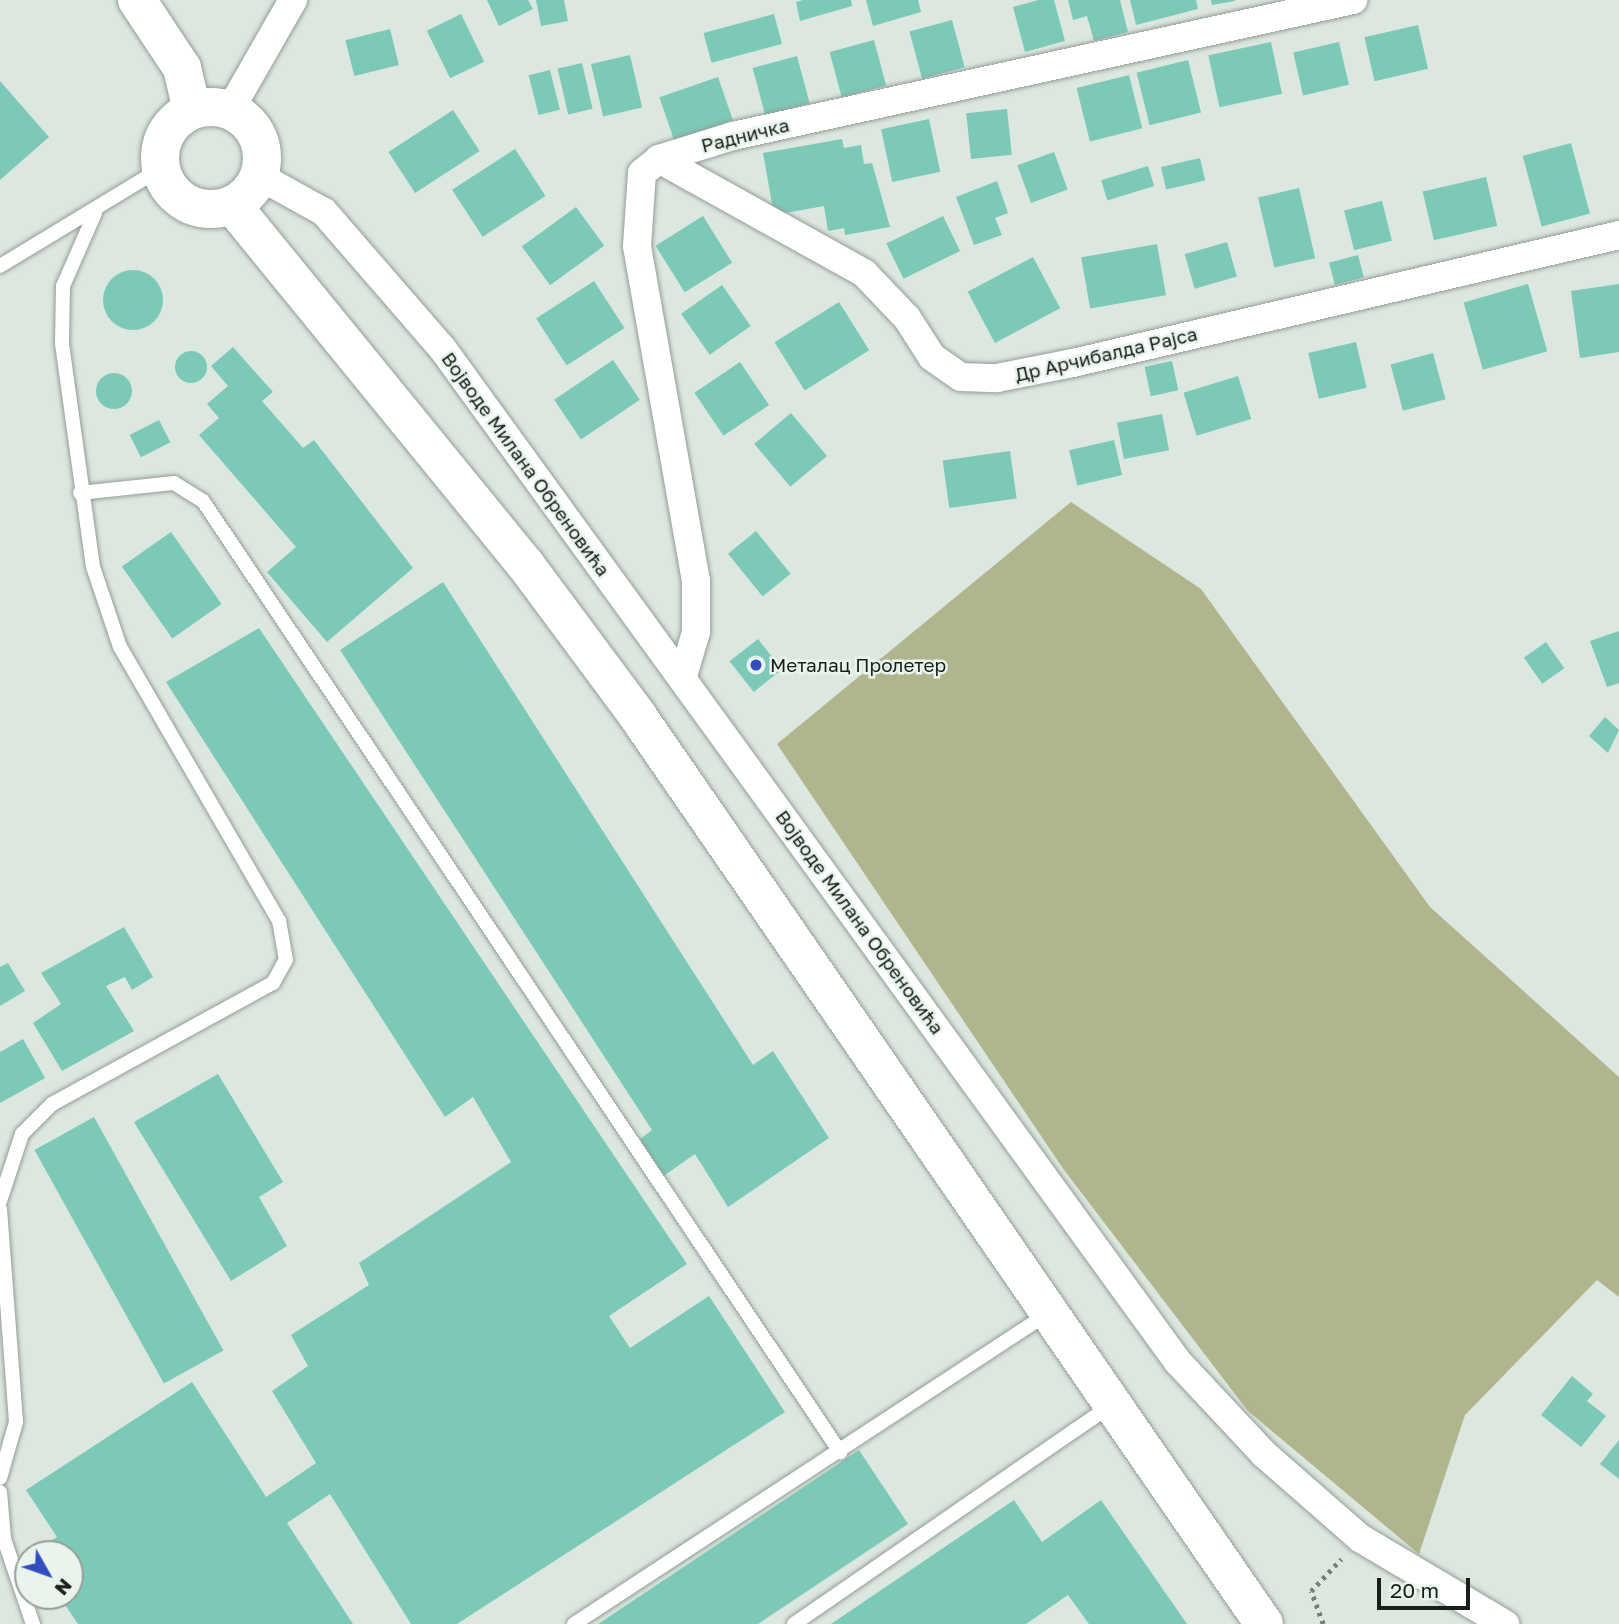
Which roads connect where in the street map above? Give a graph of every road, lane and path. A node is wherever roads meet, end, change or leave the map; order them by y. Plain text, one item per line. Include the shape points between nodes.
1 (137, 0) edge
2 (293, 0) edge
3 (1353, 0) edge
4 (192, 110) junction
5 (230, 110) junction
6 (659, 159) junction
7 (160, 169) junction
8 (259, 176) junction
9 (232, 205) junction
10 (95, 213) junction
11 (1619, 235) edge
12 (1, 265) edge
13 (80, 493) junction
14 (683, 676) junction
15 (0, 1201) edge
16 (0, 1209) edge
17 (1048, 1313) junction
18 (1112, 1404) junction
19 (840, 1452) junction
20 (0, 1478) edge
21 (0, 1492) edge
22 (1360, 1538) junction
23 (33, 1624) edge
24 (574, 1624) edge
25 (794, 1624) edge
26 (1264, 1624) edge
27 (1323, 1624) edge
28 (1505, 1624) edge

1 - 4 street via 182,68
2 - 5 street
3 - 6 street, Радничка via 733,136
4 - 5 street
4 - 7 street via 165,134
5 - 8 street via 258,137
6 - 11 street, Др Арчибалда Рајса via 864,273 907,318 932,357 961,377 997,378 1073,363
6 - 14 street via 642,173 637,246 696,580 696,632
7 - 9 street via 187,205
7 - 10 lane
8 - 9 street
8 - 14 street, Војводе Милана Обреновића via 301,194 351,240 442,348
9 - 17 street via 600,664
10 - 12 lane
10 - 13 lane via 63,286 62,343
13 - 15 lane via 93,567 120,647 279,921 286,960 273,983 52,1104 22,1134
13 - 19 lane via 174,483 204,500
14 - 22 street, Војводе Милана Обреновића via 1178,1362 1264,1454
16 - 20 lane via 6,1363 16,1422
17 - 18 street
17 - 19 lane
18 - 25 lane
18 - 26 street
19 - 24 lane
21 - 23 lane via 4,1539
22 - 27 path via 1311,1591
22 - 28 street, Војводе Милана Обреновића

